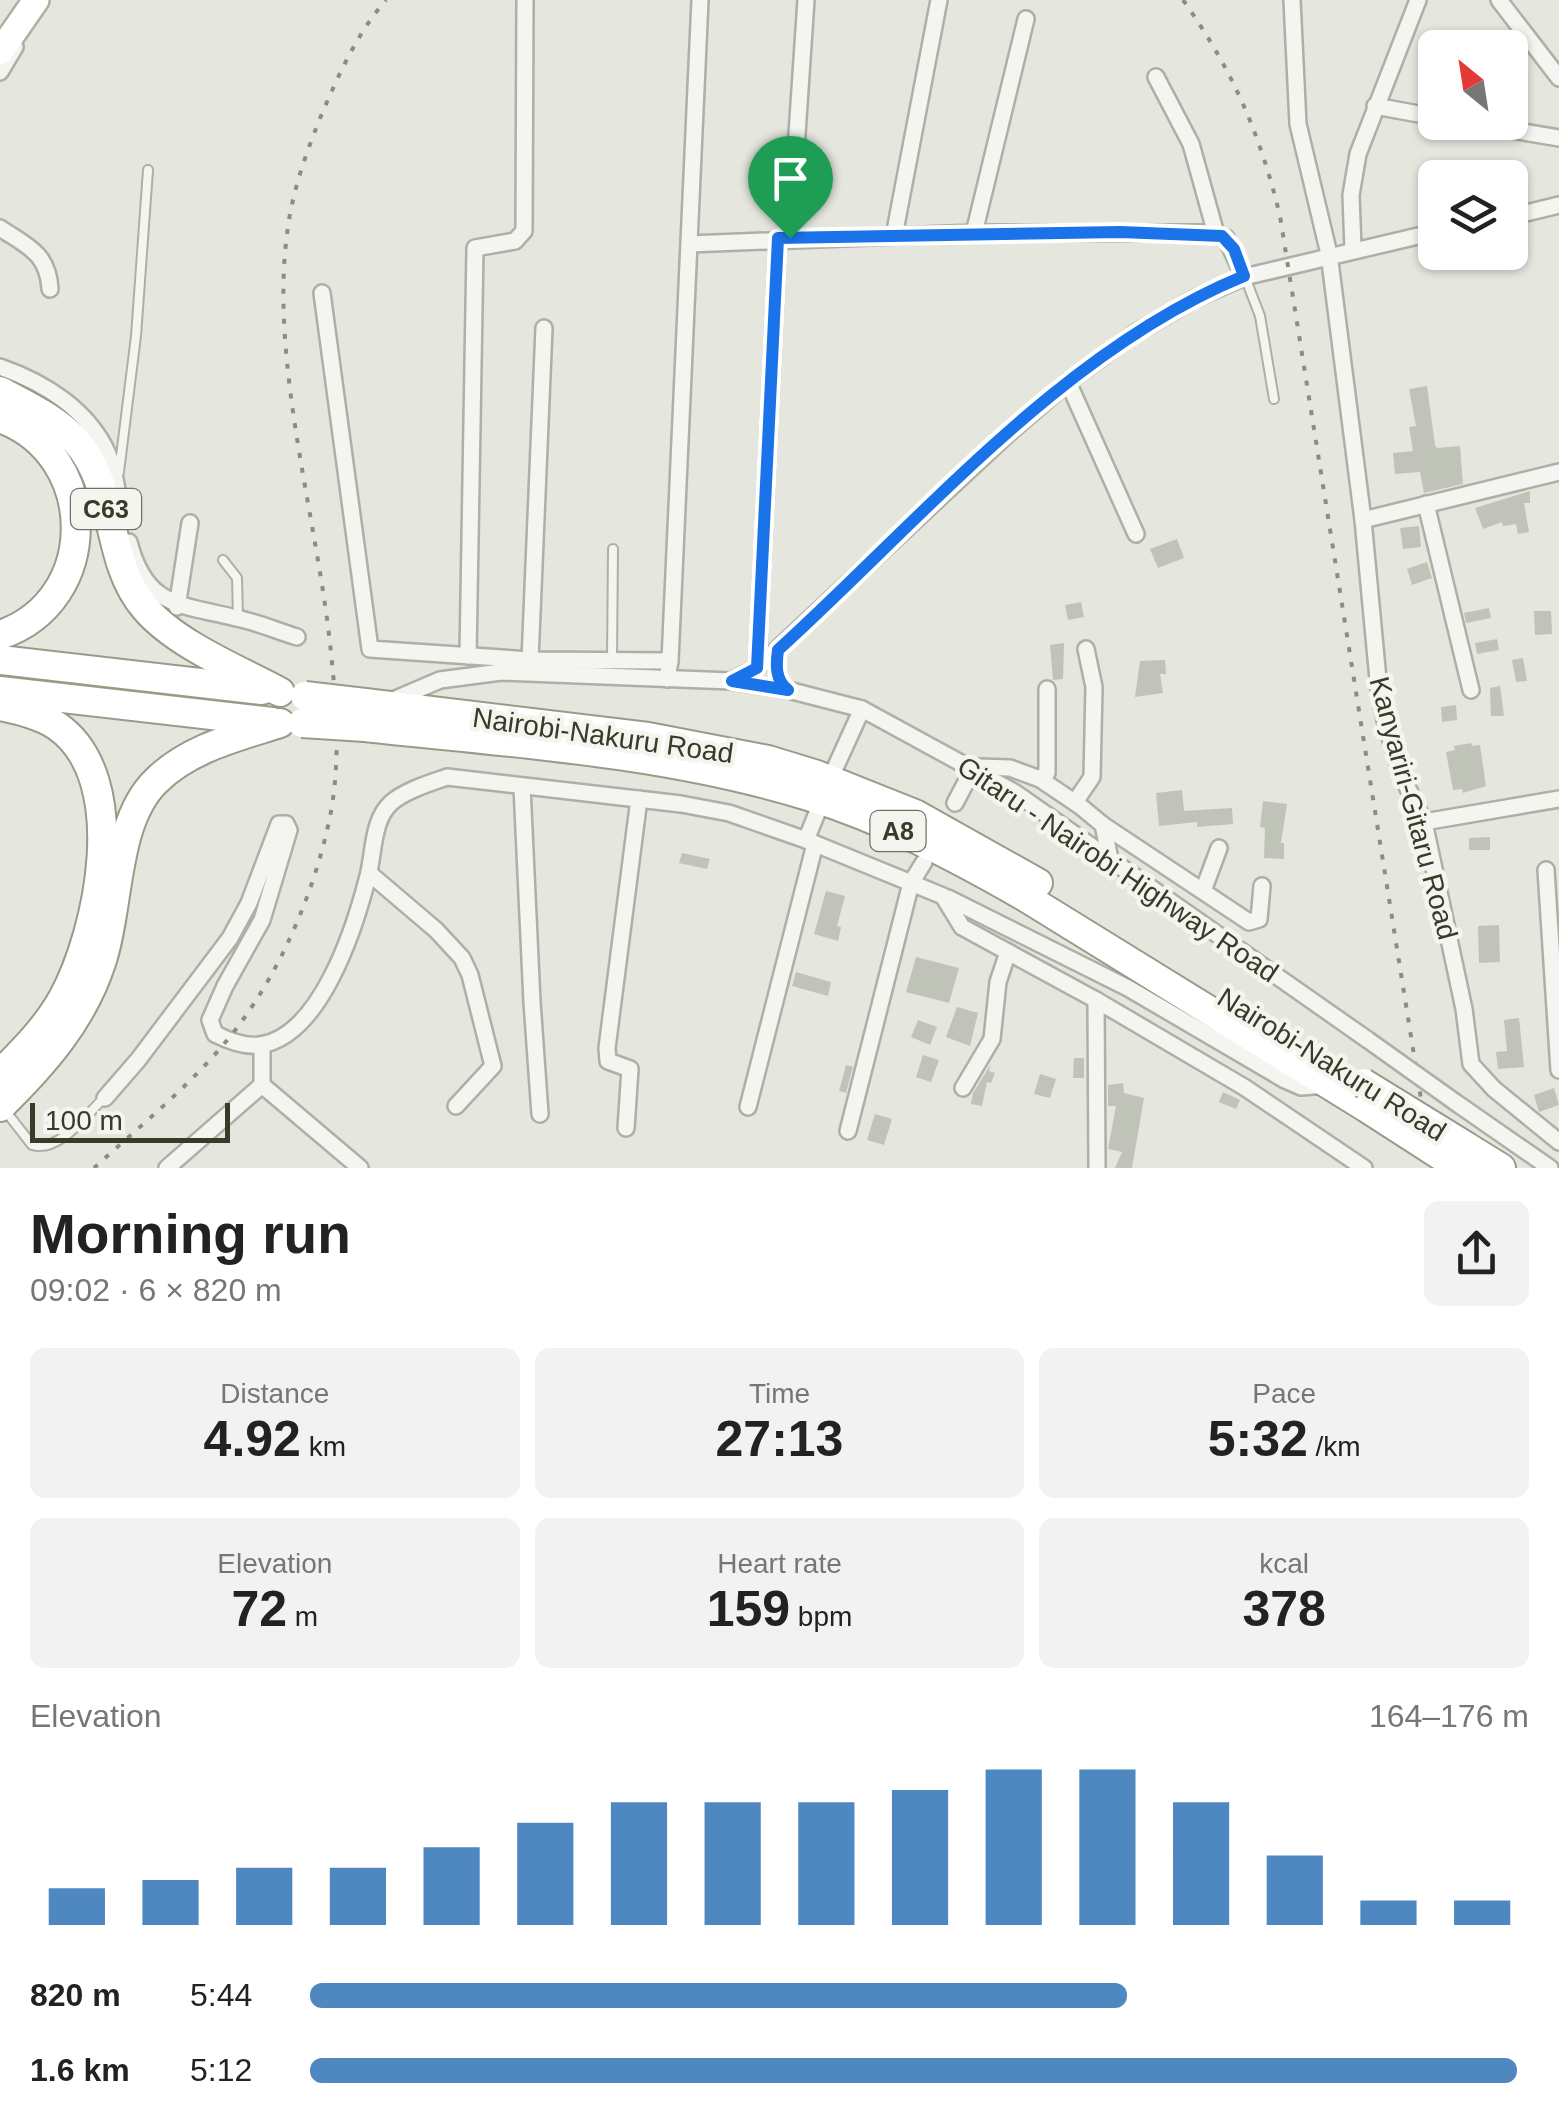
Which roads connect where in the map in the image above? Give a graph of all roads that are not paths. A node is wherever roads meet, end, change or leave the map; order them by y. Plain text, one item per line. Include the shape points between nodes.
1 (36, 0) edge
2 (50, 0) edge
3 (525, 0) edge
4 (700, 0) edge
5 (806, 0) edge
6 (939, 0) edge
7 (1292, 0) edge
8 (1418, 0) edge
9 (1499, 0) edge
10 (1026, 20) dead end
11 (0, 52) edge
12 (0, 72) edge
13 (1156, 77) dead end
14 (1559, 78) edge
15 (1375, 106) junction
16 (1418, 114) edge
17 (1528, 133) edge
18 (1559, 138) edge
19 (148, 170) dead end
20 (1559, 205) edge
21 (1528, 212) edge
22 (0, 228) edge
23 (974, 233) junction
24 (1216, 234) junction
25 (894, 236) junction
26 (1418, 236) edge
27 (784, 238) junction
28 (689, 244) junction
29 (1353, 249) junction
30 (1329, 254) junction
31 (1244, 276) junction
32 (50, 288) dead end
33 (322, 293) dead end
34 (544, 328) dead end
35 (0, 367) edge
36 (1068, 382) junction
37 (0, 391) edge
38 (1274, 399) dead end
39 (0, 418) edge
40 (1559, 472) edge
41 (117, 486) junction
42 (1426, 504) junction
43 (1363, 520) junction
44 (190, 523) dead end
45 (1136, 534) dead end
46 (614, 549) dead end
47 (223, 560) dead end
48 (177, 607) junction
49 (238, 618) junction
50 (0, 635) edge
51 (297, 637) dead end
52 (1086, 649) dead end
53 (778, 650) junction
54 (468, 656) junction
55 (0, 660) edge
56 (530, 660) junction
57 (612, 660) junction
58 (670, 661) junction
59 (757, 668) junction
60 (666, 679) junction
61 (732, 681) junction
62 (1047, 689) dead end
63 (788, 690) junction
64 (1471, 690) dead end
65 (0, 691) edge
66 (0, 706) edge
67 (292, 708) junction
68 (862, 709) junction
69 (371, 712) junction
70 (836, 766) dead end
71 (974, 767) junction
72 (1040, 780) junction
73 (522, 787) junction
74 (1559, 799) edge
75 (639, 800) junction
76 (1076, 802) junction
77 (955, 803) dead end
78 (817, 813) dead end
79 (1424, 822) junction
80 (1103, 824) junction
81 (810, 842) junction
82 (1219, 848) dead end
83 (1110, 859) junction
84 (924, 862) dead end
85 (1546, 870) dead end
86 (369, 874) junction
87 (911, 883) junction
88 (1262, 886) dead end
89 (1203, 891) junction
90 (944, 896) junction
91 (1008, 952) junction
92 (1096, 1000) junction
93 (262, 1045) junction
94 (1559, 1070) edge
95 (0, 1074) edge
96 (262, 1085) junction
97 (1331, 1085) junction
98 (963, 1088) dead end
99 (1365, 1095) junction
100 (104, 1098) joint
101 (1, 1106) edge
102 (456, 1106) dead end
103 (748, 1107) dead end
104 (540, 1114) dead end
105 (626, 1128) dead end
106 (848, 1132) dead end
107 (1559, 1141) edge
108 (1463, 1158) edge
109 (166, 1168) edge
110 (360, 1168) edge
111 (1097, 1168) edge
112 (1364, 1168) edge
113 (1501, 1168) edge
114 (1550, 1168) edge

1 - 11 main road
2 - 12 street
3 - 54 street via 524,231 515,242 475,248
4 - 28 street
5 - 27 street
6 - 25 street
7 - 30 street, Kanyariri-Gitaru Road via 1298,124
8 - 15 street
9 - 14 street
10 - 23 street
13 - 24 street via 1191,144
15 - 16 street
15 - 29 street via 1354,176
17 - 18 street
19 - 41 lane
20 - 21 street
22 - 32 street via 39,254
23 - 24 street
23 - 25 street
24 - 31 street via 1234,249
25 - 27 street
26 - 29 street
27 - 28 street
27 - 59 street
28 - 58 street
29 - 30 street
30 - 31 street
30 - 43 street, Kanyariri-Gitaru Road
31 - 36 street via 1169,313
31 - 38 lane via 1260,316
33 - 54 street via 370,649
34 - 56 street
35 - 41 street via 37,380 95,431
36 - 45 street
36 - 53 street
37 - 67 highway, C63 via 54,421 87,455 118,559 144,607 162,626
39 - 50 highway via 29,434 58,466 73,503 76,545 52,602 35,619
40 - 42 street
41 - 48 street via 142,578
42 - 43 street
42 - 64 street
43 - 79 street, Kanyariri-Gitaru Road via 1379,690 1401,774
44 - 48 street
46 - 57 lane
47 - 49 lane via 237,578
48 - 49 street
49 - 51 street
52 - 76 street via 1094,687 1092,778
53 - 59 street
53 - 63 street via 778,675
54 - 56 street
55 - 67 highway, Nairobi-Nakuru Road / A8
56 - 57 street
57 - 58 street
58 - 60 street
59 - 61 street
60 - 61 street
60 - 69 street via 502,672 440,680
61 - 63 street, Gitaru - Nairobi Highway Road
62 - 72 street via 1047,773
63 - 68 street, Gitaru - Nairobi Highway Road
65 - 67 highway, Nairobi-Nakuru Road / A8
66 - 95 highway via 43,718 77,746 96,787 101,840 96,909 75,972 51,1017
67 - 69 highway, Nairobi-Nakuru Road / A8, bridge
67 - 101 highway via 206,747 152,784 127,833 91,988 64,1038
68 - 70 street
68 - 71 street, Gitaru - Nairobi Highway Road
69 - 97 highway, Nairobi-Nakuru Road / A8 via 812,797 964,862
69 - 99 highway, Nairobi-Nakuru Road / A8 via 648,736 768,760 856,790 974,844
71 - 72 street via 1010,768
71 - 77 street
71 - 83 street, Gitaru - Nairobi Highway Road
72 - 76 street
73 - 75 street
73 - 86 street via 447,777 390,804 376,829
73 - 104 street
74 - 79 street
75 - 81 street via 729,813
75 - 105 street via 606,1048 608,1061 630,1069
76 - 80 street
78 - 81 street
79 - 107 street, Kanyariri-Gitaru Road via 1471,1064
80 - 83 street
80 - 89 street
81 - 87 street
81 - 103 street
82 - 89 street
83 - 114 street, Gitaru - Nairobi Highway Road, bridge
84 - 87 street
85 - 94 street
86 - 93 street via 342,954 316,1003 286,1035
86 - 102 street via 436,930 470,974 494,1062
87 - 90 street
87 - 106 street
88 - 89 street via 1255,922
90 - 91 street via 962,927
90 - 97 street via 1128,988 1285,1080 1301,1087
91 - 92 street
91 - 98 street via 992,1038
92 - 111 street
92 - 112 street
93 - 96 street
93 - 100 street via 215,1034 210,1020 262,920 289,830 283,823 230,938
96 - 109 street
96 - 110 street
97 - 99 highway, Nairobi-Nakuru Road / A8
99 - 108 highway, Nairobi-Nakuru Road / A8, bridge
100 - 101 lane via 45,1148 32,1145
108 - 113 highway, A8

